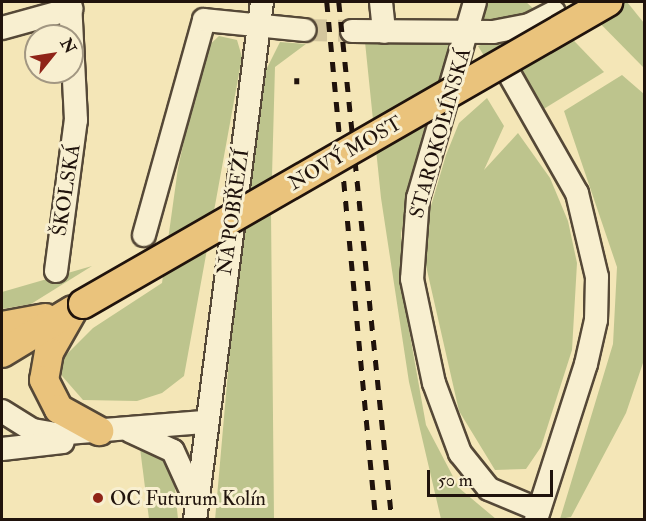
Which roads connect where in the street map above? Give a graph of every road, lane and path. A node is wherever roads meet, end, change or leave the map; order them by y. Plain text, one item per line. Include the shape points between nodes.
1 (262, 2) edge
2 (381, 2) edge
3 (475, 2) edge
4 (608, 2) edge
5 (71, 5) edge
6 (554, 12) dead end
7 (2, 28) edge
8 (260, 28) junction
9 (304, 30) tunnel mouth
10 (470, 30) junction
11 (352, 31) tunnel mouth
12 (384, 32) junction
13 (503, 63) junction
14 (144, 235) dead end
15 (56, 271) dead end
16 (78, 307) junction
17 (2, 326) edge
18 (2, 353) edge
19 (2, 411) edge
20 (204, 422) junction
21 (108, 430) junction
22 (2, 449) edge
23 (195, 513) edge
24 (538, 515) edge

1 - 8 street, NA POBŘEŽÍ
2 - 12 street
3 - 10 street, STAROKOLÍNSKÁ
4 - 13 main road, NOVÝ MOST, bridge
5 - 7 street
5 - 15 street, ŠKOLSKÁ via 76,120
6 - 10 street, STAROKOLÍNSKÁ via 515,29
8 - 9 street
8 - 14 street via 204,20
8 - 20 street, NA POBŘEŽÍ
10 - 12 street
10 - 24 street, STAROKOLÍNSKÁ via 418,198 412,279 434,383 460,453 489,489
11 - 12 street
13 - 16 main road, NOVÝ MOST, bridge
13 - 24 street, STAROKOLÍNSKÁ via 535,111 584,212 597,288 586,364
16 - 17 main road
16 - 18 main road, NOVÝ MOST
16 - 21 main road via 49,352 44,380 59,409
19 - 21 street via 44,433
20 - 21 street
20 - 23 street, NA POBŘEŽÍ
21 - 22 street
21 - 23 street via 146,435 173,451

